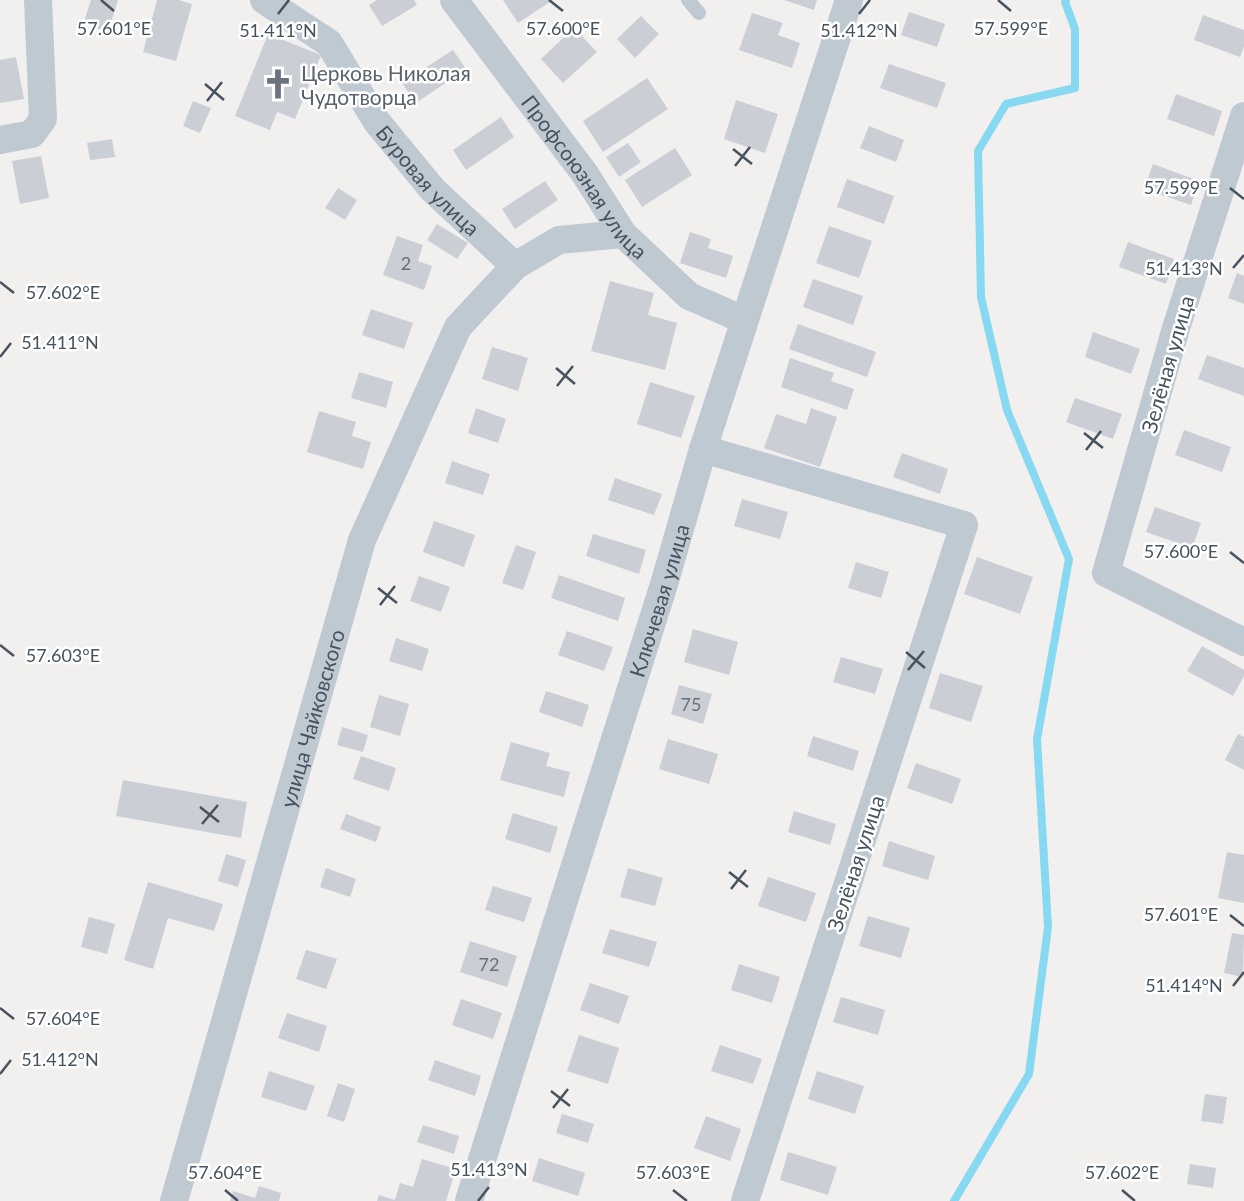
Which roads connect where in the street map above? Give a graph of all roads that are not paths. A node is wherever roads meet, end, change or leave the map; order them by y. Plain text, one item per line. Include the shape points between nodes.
1 (38, 0) edge
2 (264, 0) edge
3 (454, 0) edge
4 (688, 0) edge
5 (849, 0) edge
6 (699, 13) dead end
7 (1244, 116) edge
8 (0, 140) edge
9 (623, 234) junction
10 (515, 266) junction
11 (744, 320) junction
12 (703, 449) junction
13 (1244, 642) edge
14 (174, 1201) edge
15 (469, 1201) edge
16 (746, 1201) edge

1 - 8 street via 43,119 32,134
2 - 10 street, Буровая улица via 329,43 377,122 433,190
3 - 9 street, Профсоюзная улица via 585,174
4 - 6 lane
5 - 11 street, Ключевая улица
7 - 13 street, Зелёная улица via 1176,328 1106,573
9 - 10 street, улица Чайковского via 559,240
9 - 11 street, Профсоюзная улица via 689,296
10 - 14 street, улица Чайковского via 458,327 362,540
11 - 12 street, Ключевая улица
12 - 15 street, Ключевая улица
12 - 16 street, Зелёная улица via 964,525

